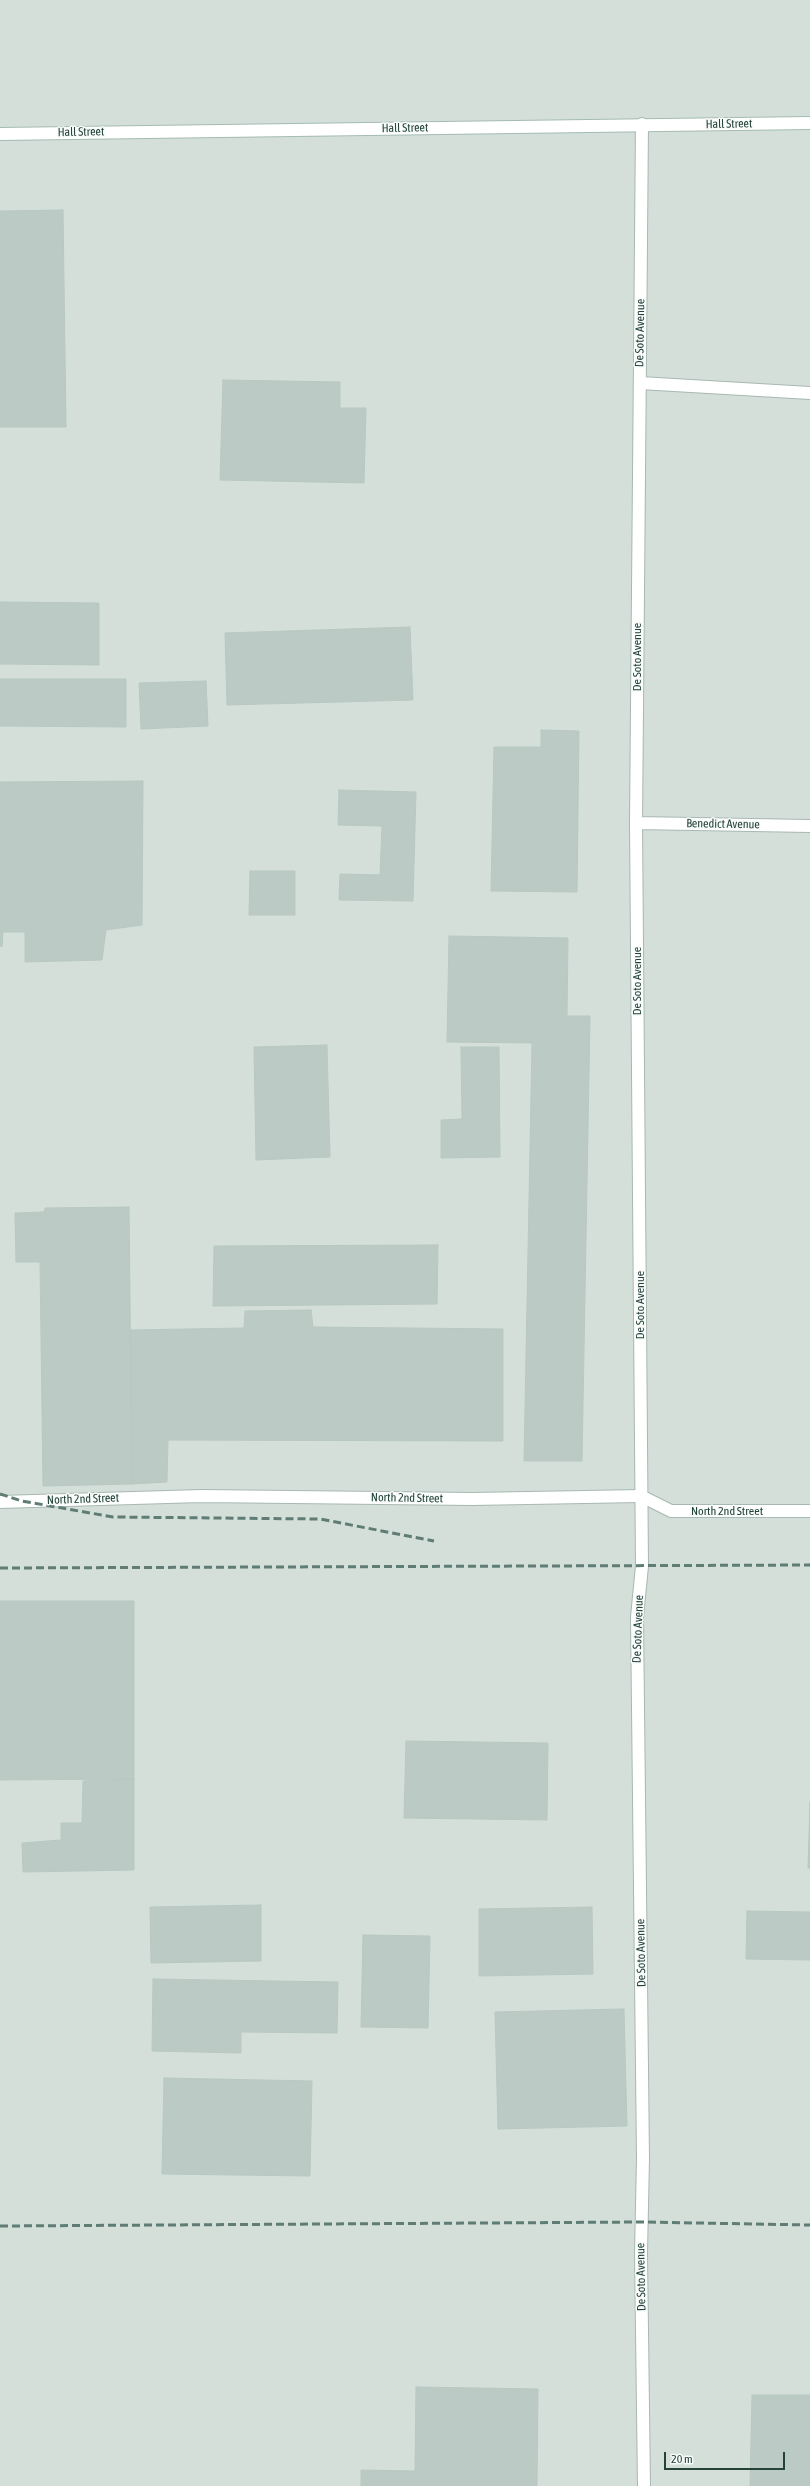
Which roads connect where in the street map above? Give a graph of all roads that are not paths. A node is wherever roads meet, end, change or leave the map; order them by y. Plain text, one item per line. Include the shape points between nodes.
1 (810, 123) edge
2 (642, 124) junction
3 (0, 134) edge
4 (640, 382) junction
5 (810, 393) edge
6 (636, 823) junction
7 (810, 826) edge
8 (641, 1496) junction
9 (0, 1502) edge
10 (810, 1511) edge
11 (644, 2486) edge

1 - 2 street, Hall Street
2 - 3 street, Hall Street
2 - 4 street, De Soto Avenue
4 - 5 street
4 - 6 street, De Soto Avenue
6 - 7 street, Benedict Avenue
6 - 8 street, De Soto Avenue
8 - 9 street, North 2nd Street via 472,1499 201,1496
8 - 10 street, North 2nd Street via 671,1511
8 - 11 street, De Soto Avenue via 642,1566 637,1617

